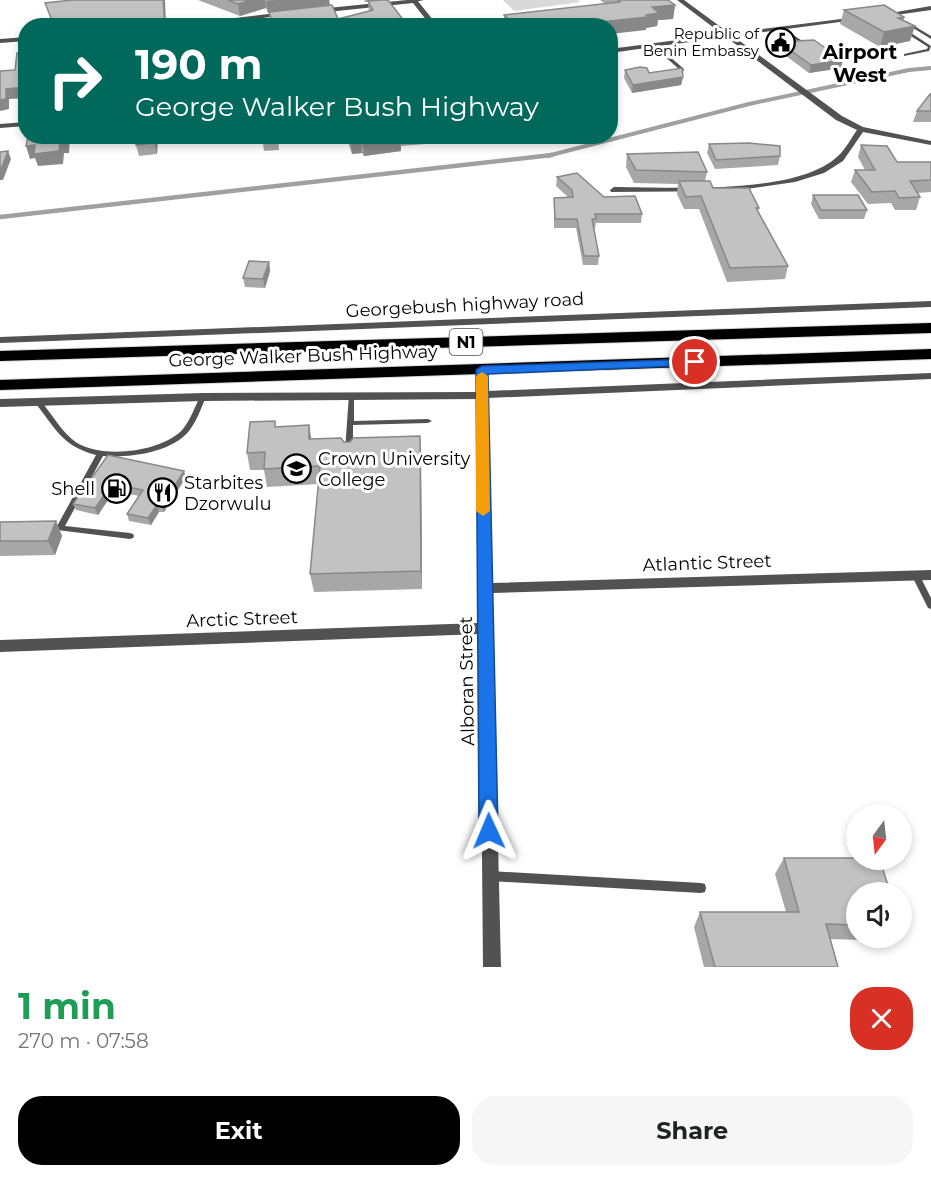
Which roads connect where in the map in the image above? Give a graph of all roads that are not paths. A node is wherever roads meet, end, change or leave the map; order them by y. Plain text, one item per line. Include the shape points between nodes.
1 (680, 0) edge
2 (418, 1) edge
3 (931, 8) edge
4 (308, 12) edge
5 (296, 13) edge
6 (892, 13) junction
7 (880, 15) junction
8 (249, 18) edge
9 (430, 18) edge
10 (890, 21) edge
11 (780, 28) junction
12 (900, 28) edge
13 (726, 36) junction
14 (931, 38) edge
15 (18, 40) edge
16 (0, 41) edge
17 (805, 44) edge
18 (654, 45) junction
19 (618, 50) edge
20 (906, 55) dead end
21 (671, 75) edge
22 (18, 125) edge
23 (0, 126) edge
24 (861, 129) junction
25 (931, 143) edge
26 (614, 190) dead end
27 (931, 304) edge
28 (931, 328) edge
29 (0, 340) edge
30 (931, 354) edge
31 (0, 356) edge
32 (482, 370) junction
33 (931, 376) edge
34 (44, 383) junction
35 (0, 385) edge
36 (483, 395) junction
37 (351, 396) junction
38 (203, 397) junction
39 (38, 402) junction
40 (0, 403) edge
41 (428, 421) dead end
42 (350, 423) junction
43 (101, 453) junction
44 (349, 456) edge
45 (48, 528) edge
46 (60, 528) junction
47 (130, 536) dead end
48 (931, 575) edge
49 (916, 576) junction
50 (484, 588) junction
51 (931, 606) edge
52 (486, 628) junction
53 (0, 646) edge
54 (489, 876) junction
55 (701, 888) dead end
56 (492, 967) edge

1 - 13 street
2 - 4 street
2 - 9 street
3 - 6 street
5 - 8 street
6 - 7 street
6 - 14 lane
7 - 10 lane
7 - 11 street
11 - 13 street
11 - 17 lane
12 - 20 lane via 930,47
13 - 18 street
13 - 24 street via 808,98
15 - 16 street
18 - 19 street
18 - 21 lane via 682,70
22 - 23 street
24 - 25 street
24 - 26 street via 832,165 791,180 759,186
27 - 29 street, Georgebush highway road
28 - 31 highway, George Walker Bush Highway / N1
30 - 32 highway, George Walker Bush Highway / N1
32 - 34 highway, George Walker Bush Highway / N1
32 - 36 street, Alboran Street
33 - 36 street
34 - 35 highway, George Walker Bush Highway / N1
34 - 39 street
36 - 37 street
36 - 50 street, Alboran Street
37 - 38 street
37 - 42 lane
38 - 39 street
38 - 43 lane via 184,433 147,451
39 - 40 street
39 - 43 lane via 74,444
41 - 42 lane
42 - 44 lane
43 - 46 lane
45 - 46 lane
46 - 47 lane
48 - 49 street, Atlantic Street
49 - 50 street, Atlantic Street
49 - 51 lane
50 - 52 street, Alboran Street
52 - 53 street, Arctic Street
52 - 54 street, Alboran Street
54 - 55 lane
54 - 56 street, Alboran Street

